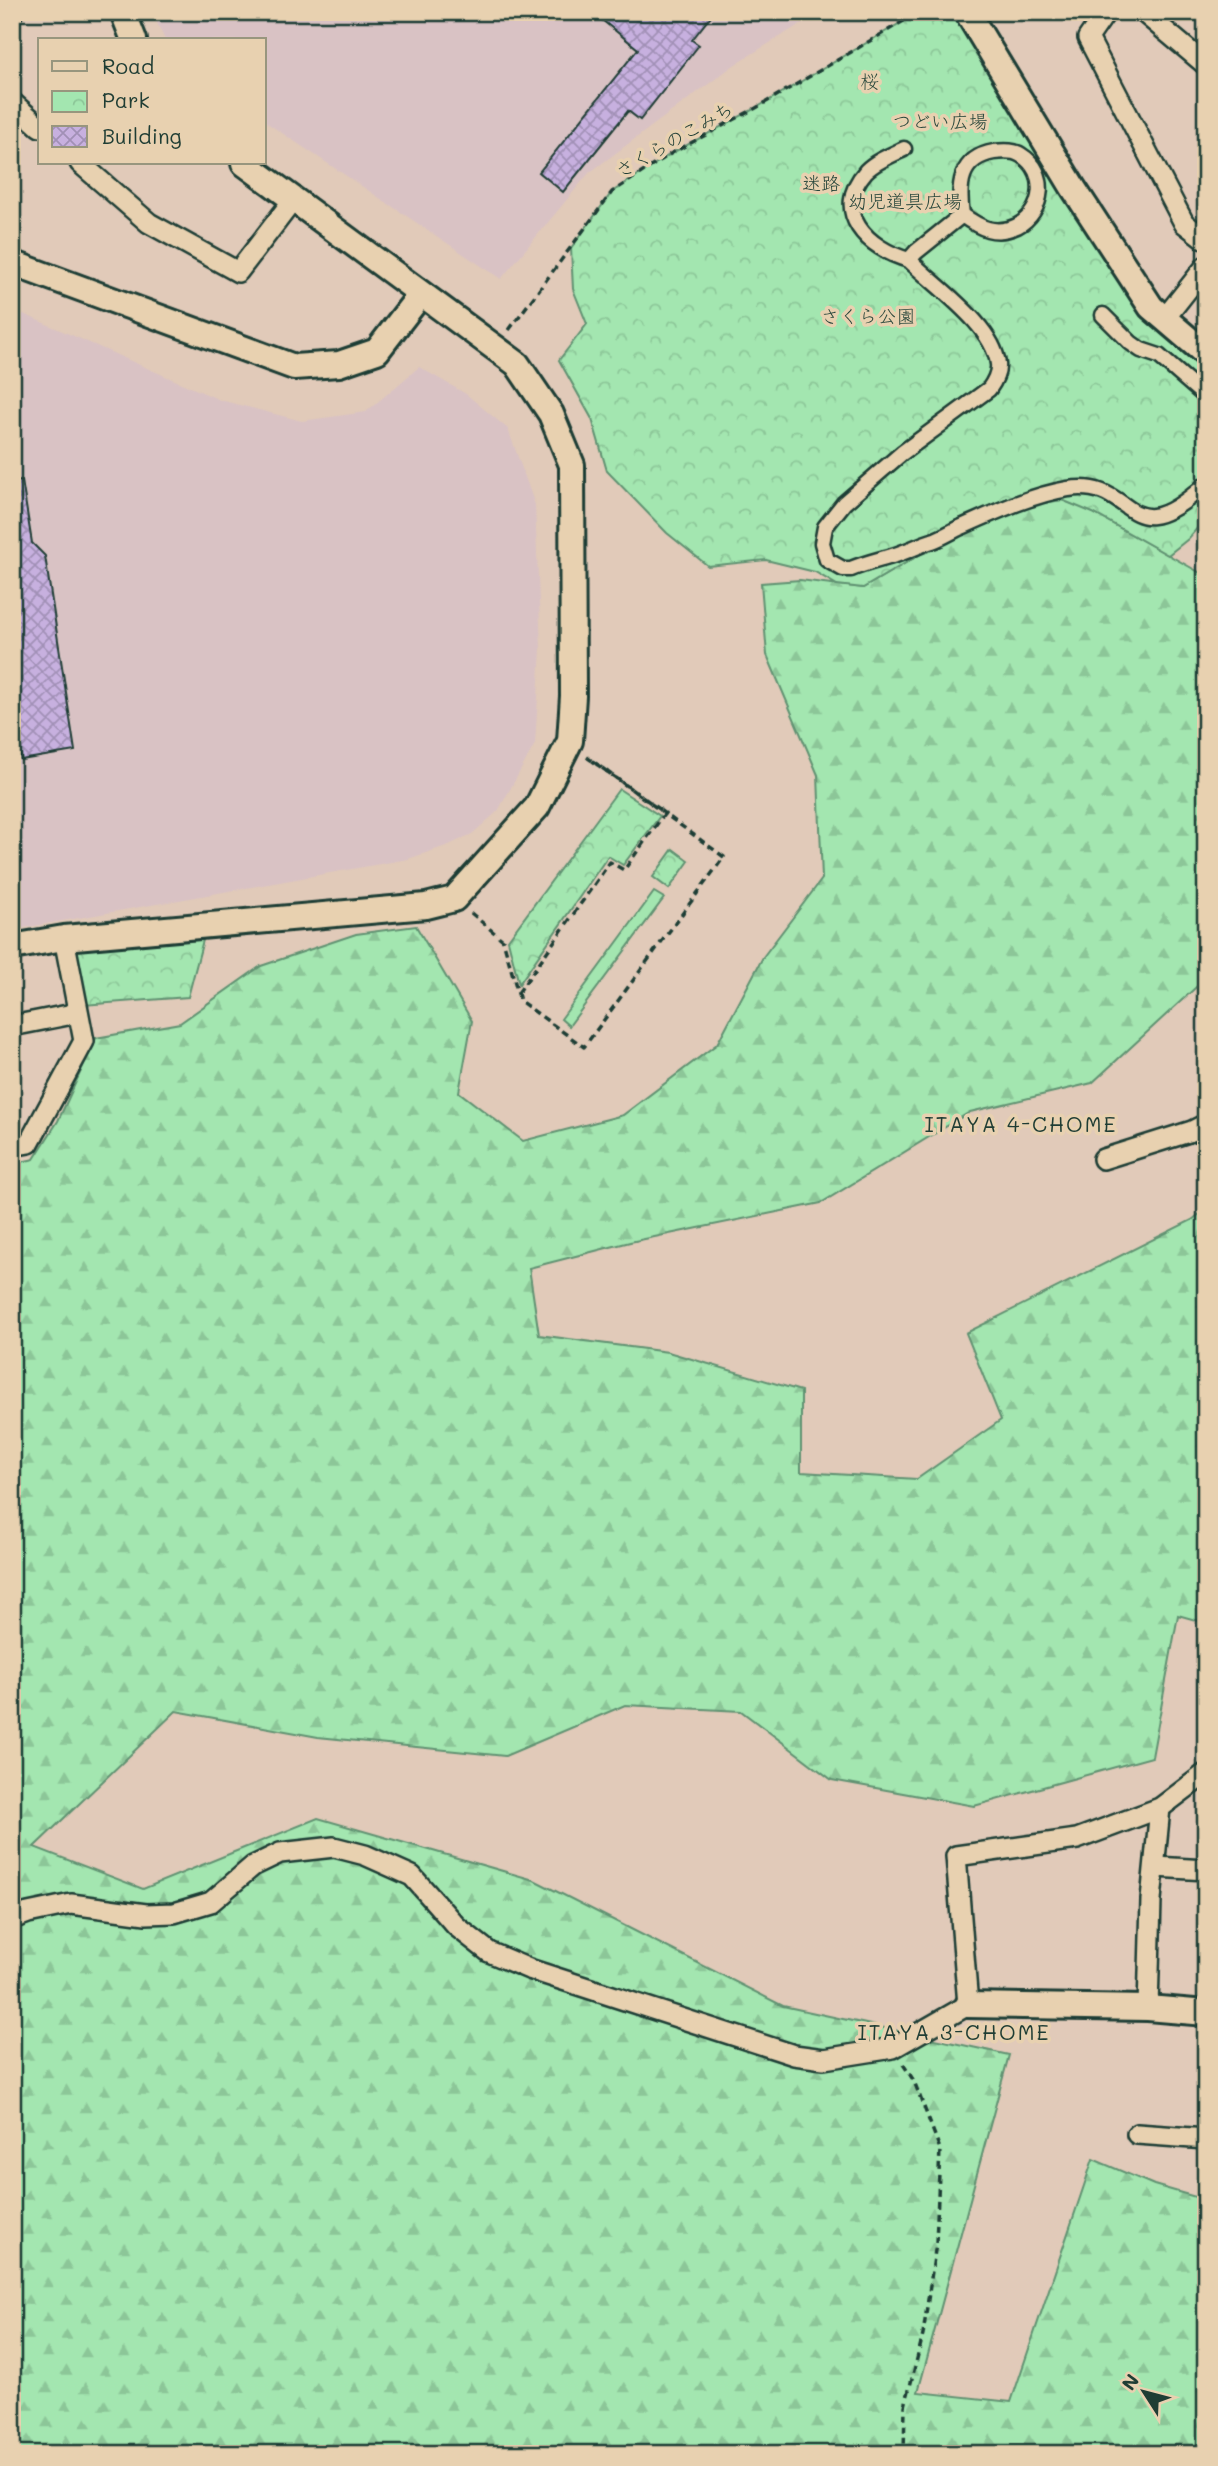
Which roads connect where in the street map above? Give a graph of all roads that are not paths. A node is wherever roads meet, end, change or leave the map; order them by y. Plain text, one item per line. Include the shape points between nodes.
1 (123, 12) edge
2 (967, 12) edge
3 (1107, 12) edge
4 (1143, 12) edge
5 (133, 38) edge
6 (1206, 65) edge
7 (12, 102) edge
8 (38, 125) edge
9 (904, 149) dead end
10 (81, 164) edge
11 (245, 164) edge
12 (294, 200) junction
13 (962, 215) junction
14 (1206, 240) edge
15 (909, 260) junction
16 (12, 263) edge
17 (1206, 266) edge
18 (421, 294) junction
19 (1103, 315) dead end
20 (1164, 318) junction
21 (1206, 354) edge
22 (1206, 397) edge
23 (1206, 484) edge
24 (64, 938) junction
25 (12, 947) edge
26 (78, 1013) junction
27 (12, 1026) edge
28 (1206, 1124) edge
29 (12, 1146) edge
30 (1103, 1159) dead end
31 (1206, 1773) edge
32 (1160, 1808) junction
33 (1156, 1867) junction
34 (1206, 1870) edge
35 (12, 1919) edge
36 (968, 2005) junction
37 (1148, 2008) junction
38 (1206, 2013) edge
39 (1137, 2134) dead end
40 (1206, 2139) edge

1 - 5 street
2 - 20 street via 1074,189 1151,307
3 - 14 street via 1088,38 1184,223
4 - 6 street
7 - 8 street
9 - 15 street via 867,170 852,200 858,229
10 - 12 street via 149,223 238,272
11 - 12 street
12 - 18 street
13 - 13 street via 980,228 994,231 1021,223 1035,211 1040,199 1040,184 1029,162 1020,153 1009,151 975,159 961,179
13 - 15 street
15 - 23 street via 983,332 995,349 997,374 989,389 884,467 832,516 822,543 834,565 851,569 1007,507 1069,489 1105,492 1129,511 1151,518 1167,514
16 - 18 street via 294,367 339,364 377,351
17 - 20 street
18 - 24 street via 517,365 551,414 572,465 570,741 537,807 471,882 454,899 440,904
19 - 22 street via 1131,343 1158,356
20 - 21 street
24 - 25 street
24 - 26 street
26 - 27 street
26 - 29 street via 84,1041 29,1143
28 - 30 street
31 - 32 street
32 - 33 street
32 - 36 street via 1077,1839 956,1857
33 - 34 street
33 - 37 street
35 - 36 street via 71,1904 174,1913 211,1902 253,1866 280,1853 334,1847 412,1876 456,1926 489,1952 794,2055 824,2059 892,2048
36 - 37 street
37 - 38 street
39 - 40 street

